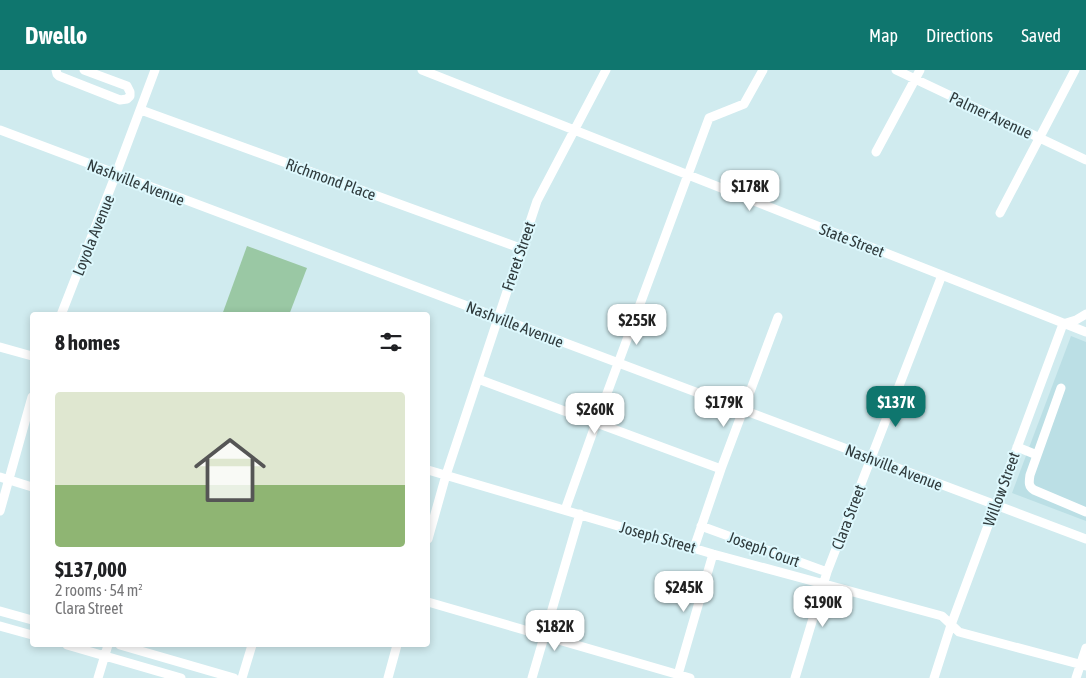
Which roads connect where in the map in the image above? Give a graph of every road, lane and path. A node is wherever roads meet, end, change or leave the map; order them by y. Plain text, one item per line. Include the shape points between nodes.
1 (56, 70) edge
2 (84, 70) edge
3 (155, 70) edge
4 (422, 70) edge
5 (606, 70) edge
6 (763, 70) edge
7 (896, 70) edge
8 (920, 70) edge
9 (1074, 70) edge
10 (915, 79) junction
11 (130, 96) junction
12 (142, 105) junction
13 (0, 130) edge
14 (574, 130) junction
15 (1039, 138) junction
16 (876, 152) dead end
17 (1086, 160) edge
18 (116, 174) junction
19 (688, 175) junction
20 (1000, 213) dead end
21 (520, 248) junction
22 (942, 275) junction
23 (62, 312) edge
24 (1086, 314) edge
25 (497, 317) junction
26 (778, 317) dead end
27 (1063, 324) junction
28 (1086, 332) edge
29 (0, 347) edge
30 (30, 355) edge
31 (618, 363) junction
32 (478, 379) junction
33 (1062, 388) dead end
34 (30, 403) edge
35 (744, 410) junction
36 (596, 423) junction
37 (1017, 447) junction
38 (1037, 455) junction
39 (871, 458) junction
40 (721, 469) junction
41 (430, 471) edge
42 (446, 475) junction
43 (4, 478) edge
44 (30, 486) edge
45 (995, 505) junction
46 (0, 510) edge
47 (565, 510) junction
48 (1086, 512) edge
49 (580, 514) junction
50 (701, 526) junction
51 (430, 532) edge
52 (1086, 539) edge
53 (694, 548) junction
54 (713, 554) junction
55 (828, 572) junction
56 (824, 584) junction
57 (430, 603) edge
58 (0, 611) edge
59 (30, 619) edge
60 (951, 625) junction
61 (0, 626) edge
62 (30, 634) edge
63 (544, 636) junction
64 (75, 647) edge
65 (107, 647) edge
66 (127, 647) edge
67 (251, 647) edge
68 (396, 647) edge
69 (1086, 648) edge
70 (105, 655) junction
71 (1083, 665) edge
72 (678, 676) edge
73 (98, 678) edge
74 (181, 678) edge
75 (234, 678) edge
76 (242, 678) edge
77 (388, 678) edge
78 (532, 678) edge
79 (690, 678) edge
80 (795, 678) edge
81 (934, 678) edge
82 (1076, 678) edge

1 - 11 street via 59,76 120,100
2 - 11 street via 126,86
3 - 12 street, Loyola Avenue
4 - 14 street, State Street
5 - 14 street, Freret Street
6 - 19 street via 744,104 709,118
7 - 10 street, Palmer Avenue
8 - 10 street
9 - 15 street
10 - 15 street, Palmer Avenue
10 - 16 street
11 - 12 street, Richmond Place
12 - 18 street, Loyola Avenue
12 - 21 street, Richmond Place
13 - 18 street, Nashville Avenue
14 - 19 street, State Street
14 - 21 street, Freret Street via 537,201
15 - 17 street, Palmer Avenue
15 - 20 street
18 - 23 street, Loyola Avenue
18 - 25 street, Nashville Avenue
19 - 22 street, State Street
19 - 31 street
21 - 25 street, Freret Street
22 - 27 street, State Street
22 - 39 street, Clara Street
24 - 27 street
25 - 31 street, Nashville Avenue
25 - 32 street, Freret Street
26 - 35 street
27 - 28 street, State Street
27 - 37 street, Willow Street
29 - 30 street
31 - 35 street, Nashville Avenue
31 - 36 street
32 - 36 street
32 - 42 street, Freret Street
33 - 38 street
34 - 43 street
35 - 39 street, Nashville Avenue
35 - 40 street
36 - 40 street
36 - 47 street
37 - 38 street
37 - 45 street, Willow Street
38 - 48 street via 1030,487
39 - 45 street, Nashville Avenue
39 - 55 street, Clara Street
40 - 50 street
41 - 42 street, Joseph Street
42 - 47 street, Joseph Street
42 - 51 street, Freret Street
43 - 44 street
43 - 46 street
45 - 52 street, Nashville Avenue
45 - 60 street, Willow Street
47 - 49 street, Joseph Street
49 - 53 street, Joseph Street
49 - 63 street
50 - 53 street
50 - 55 street, Joseph Court
53 - 54 street, Joseph Street
54 - 56 street, Joseph Street
54 - 72 street
55 - 56 street, Clara Street
56 - 60 street, Joseph Street via 942,616
56 - 80 street, Clara Street
57 - 63 street
58 - 59 street
60 - 71 street, Joseph Street via 959,632
60 - 81 street, Willow Street
61 - 62 street
63 - 72 street
63 - 78 street
64 - 70 street
65 - 70 street
66 - 75 street
67 - 76 street
68 - 77 street
69 - 71 street
70 - 73 street
70 - 74 street
71 - 82 street
72 - 79 street

